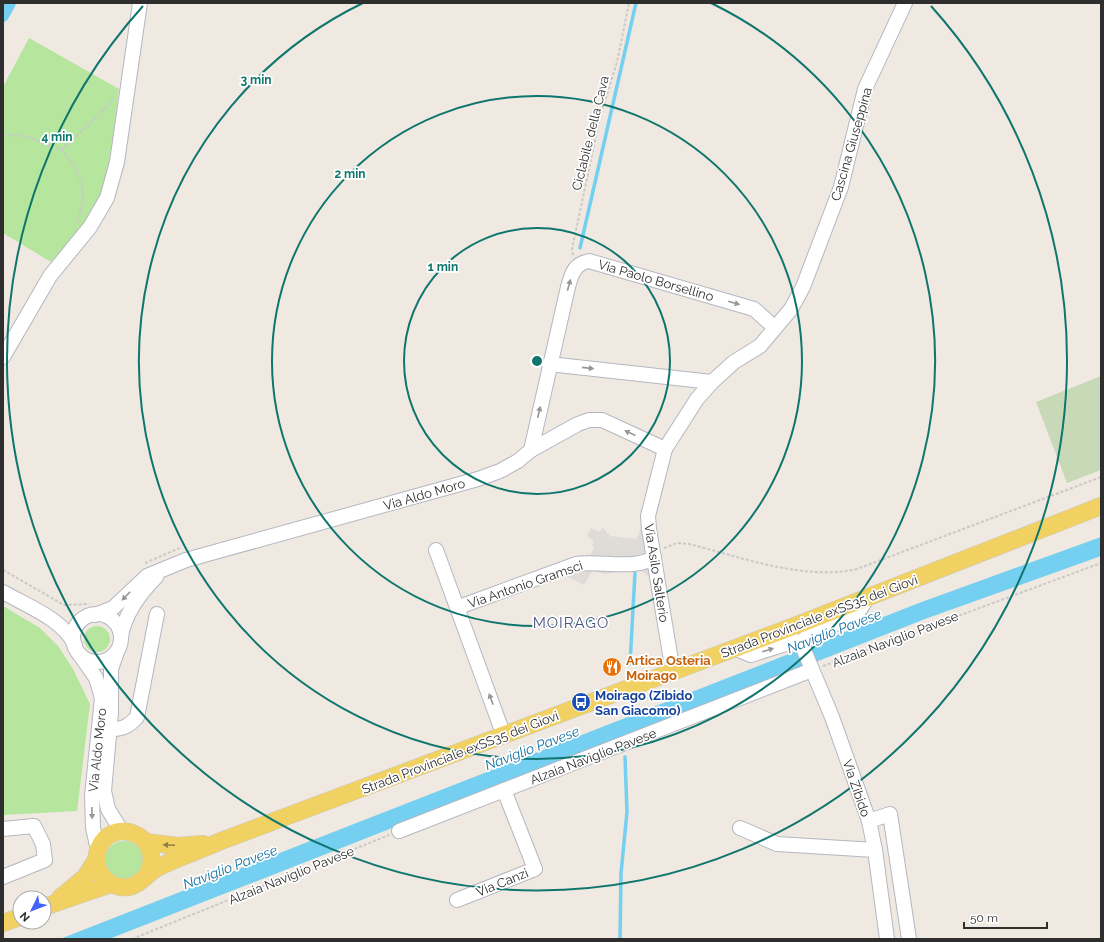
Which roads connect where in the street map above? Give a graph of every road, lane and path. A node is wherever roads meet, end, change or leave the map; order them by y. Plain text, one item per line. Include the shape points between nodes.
1 (140, 3) edge
2 (629, 3) edge
3 (905, 3) edge
4 (115, 96) dead end
5 (3, 135) edge
6 (61, 150) junction
7 (73, 230) dead end
8 (576, 266) junction
9 (774, 327) junction
10 (3, 357) edge
11 (550, 364) junction
12 (712, 382) junction
13 (666, 449) junction
14 (531, 450) junction
15 (1101, 477) edge
16 (1101, 506) edge
17 (182, 546) dead end
18 (436, 550) dead end
19 (654, 558) junction
20 (1101, 563) edge
21 (142, 565) dead end
22 (169, 566) junction
23 (3, 570) edge
24 (3, 592) edge
25 (868, 597) junction
26 (458, 610) junction
27 (92, 612) junction
28 (157, 614) dead end
29 (47, 616) junction
30 (121, 638) junction
31 (801, 643) junction
32 (734, 648) junction
33 (77, 650) junction
34 (117, 652) junction
35 (812, 670) junction
36 (673, 672) junction
37 (109, 729) junction
38 (504, 736) junction
39 (504, 790) junction
40 (869, 821) junction
41 (740, 828) dead end
42 (3, 829) edge
43 (399, 831) joint
44 (122, 832) junction
45 (221, 841) junction
46 (146, 842) junction
47 (875, 850) junction
48 (97, 855) junction
49 (148, 873) junction
50 (3, 877) edge
51 (111, 884) junction
52 (457, 900) dead end
53 (52, 902) edge
54 (52, 903) edge
55 (132, 939) edge
56 (887, 939) edge
57 (909, 939) edge

1 - 10 street via 117,162 107,198 90,227 50,276
2 - 8 path, Ciclabile della Cava via 617,62 600,118 572,249
3 - 9 street, Cascina Giuseppina via 865,89 841,187 804,287 791,309
4 - 6 path via 103,111
5 - 6 path via 24,136
6 - 7 path via 74,165 83,188 80,216
8 -> 9 street, Via Paolo Borsellino via 589,261 754,309
11 -> 8 street via 568,287
9 - 12 street, Via Asilo Salterio via 760,346 734,362
11 -> 12 street
14 -> 11 street
12 - 13 street, Via Asilo Salterio via 697,399
13 -> 14 street, Via Aldo Moro via 602,420 589,420
13 - 19 street, Via Asilo Salterio via 648,516
14 - 22 street, Via Aldo Moro via 500,472 218,550
15 - 19 path via 845,572 813,573 793,570 677,543 661,549
16 - 25 main road, Strada Provinciale exSS35 dei Giovi
17 - 21 path
18 - 26 street
19 - 26 street, Via Antonio Gramsci via 650,561 628,564 588,562 463,605
19 - 36 street, Via Asilo Salterio
20 - 35 path, Alzaia Naviglio Pavese
22 -> 27 street, Via Aldo Moro via 142,579 113,608
22 - 30 street, Via Aldo Moro via 140,596 124,624
23 - 27 path via 64,605
24 - 29 street
25 - 31 street via 857,614 805,637
25 - 32 main road, Strada Provinciale exSS35 dei Giovi
38 -> 26 street, Via Antonio Gramsci
27 - 29 street via 68,619
27 - 30 street via 113,621
27 - 33 street via 75,630
28 - 37 street via 137,717 128,726 117,730
29 - 33 street, Via Aldo Moro via 66,631
30 - 34 street
32 -> 31 street via 751,655 795,641
31 - 35 street, Via Zibido
32 - 36 main road, Strada Provinciale exSS35 dei Giovi
33 - 34 street via 87,660 97,662 109,659
33 -> 48 street, Via Aldo Moro via 96,678 102,698 92,796
34 - 37 street, Via Aldo Moro via 111,669
35 - 39 street, Alzaia Naviglio Pavese
35 - 40 street, Via Zibido via 832,717
36 - 38 main road, Strada Provinciale exSS35 dei Giovi
37 - 44 street, Via Aldo Moro via 104,796 108,809
38 - 45 main road, Strada Provinciale exSS35 dei Giovi
39 - 43 street, Alzaia Naviglio Pavese
39 - 52 street, Via Canzi via 535,869
40 - 47 street, Via Zibido
40 - 57 street via 890,814
41 - 47 street via 777,844
42 - 50 street via 34,826 43,844 45,860
43 - 55 path, Alzaia Naviglio Pavese
44 - 46 main road via 137,835
44 - 48 main road via 105,839
45 -> 46 main road via 177,846
45 - 49 main road
46 - 49 main road via 152,858
47 - 56 street, Via Zibido
48 - 51 main road via 100,874
48 - 53 main road via 85,877
49 - 51 main road via 135,885 123,887
51 - 54 main road

